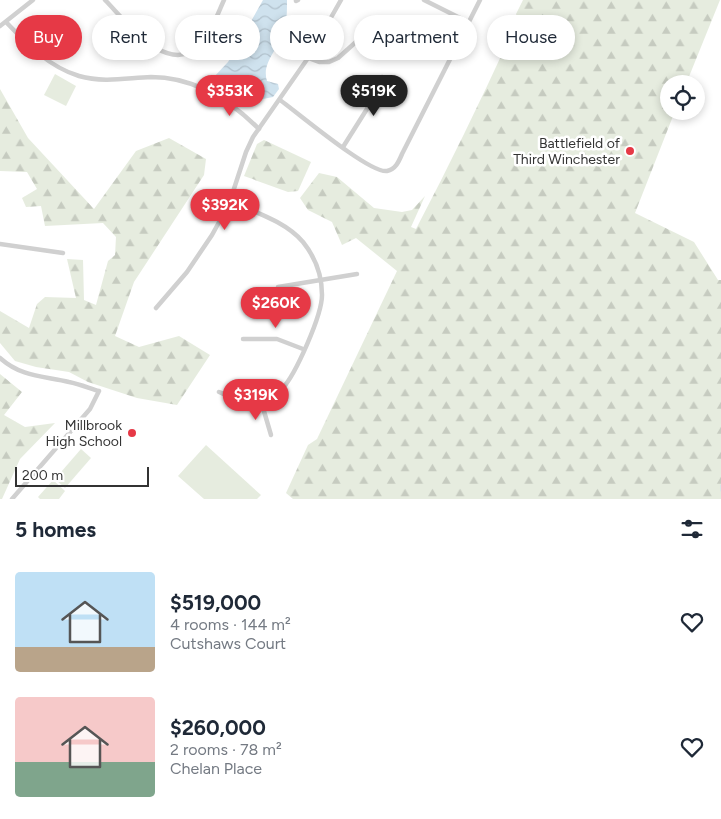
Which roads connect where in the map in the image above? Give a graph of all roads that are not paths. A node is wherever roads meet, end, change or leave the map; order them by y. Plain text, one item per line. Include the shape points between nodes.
1 (33, 0) edge
2 (105, 0) edge
3 (224, 0) edge
4 (341, 0) edge
5 (424, 0) edge
6 (480, 0) edge
7 (332, 15) edge
8 (454, 15) edge
9 (472, 15) edge
10 (6, 22) junction
11 (0, 26) edge
12 (354, 44) edge
13 (344, 53) edge
14 (307, 60) edge
15 (318, 60) edge
16 (334, 60) edge
17 (449, 60) edge
18 (382, 76) dead end
19 (280, 100) junction
20 (259, 129) junction
21 (343, 147) junction
22 (230, 201) junction
23 (0, 244) edge
24 (63, 252) dead end
25 (356, 274) dead end
26 (321, 280) junction
27 (278, 287) dead end
28 (156, 308) dead end
29 (243, 339) dead end
30 (303, 349) junction
31 (0, 358) edge
32 (219, 392) dead end
33 (262, 401) junction
34 (271, 435) dead end
35 (12, 499) edge

1 - 10 street
2 - 3 street via 151,46 171,55 190,52 201,44
4 - 7 street
5 - 8 street
6 - 9 street
10 - 11 street
10 - 20 street via 44,59 77,75 108,81 168,78 194,84 211,92
12 - 13 street
14 - 19 street
15 - 16 street
17 - 21 street via 396,166 386,171 377,170
18 - 21 street via 377,93
19 - 20 street
19 - 21 street
20 - 22 street via 246,152
22 - 26 street via 275,221 295,234 310,253
22 - 28 street via 197,258
23 - 24 street
25 - 26 street
26 - 27 street
26 - 30 street via 320,311
29 - 30 street via 277,339
30 - 33 street via 283,388
31 - 35 street via 29,376 71,382 99,391 90,409
32 - 33 street via 243,401
33 - 34 street

